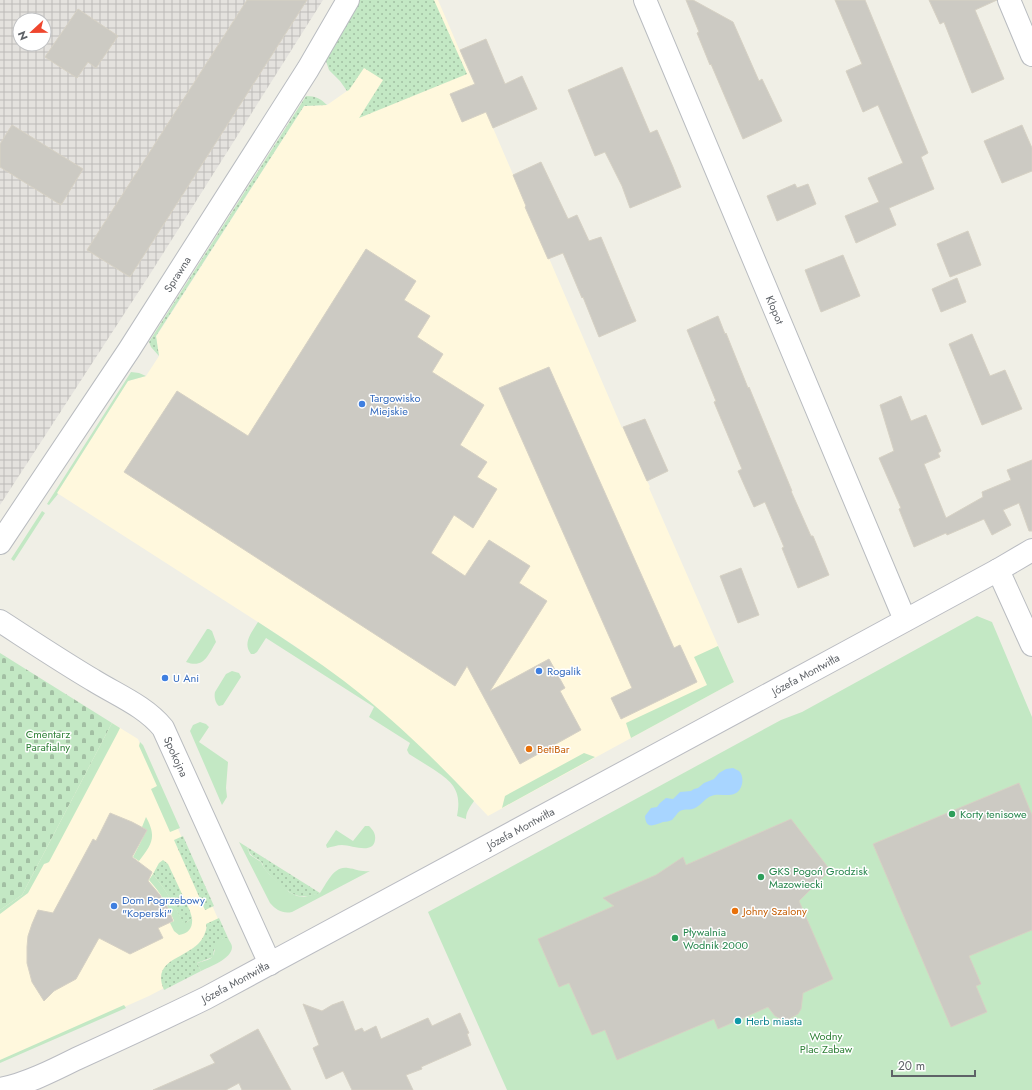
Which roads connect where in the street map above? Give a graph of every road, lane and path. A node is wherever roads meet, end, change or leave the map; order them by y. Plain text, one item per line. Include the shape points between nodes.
1 (348, 0) edge
2 (645, 0) edge
3 (1009, 0) edge
4 (1032, 55) edge
5 (0, 543) edge
6 (1032, 550) edge
7 (998, 570) junction
8 (905, 620) junction
9 (0, 621) edge
10 (1032, 646) edge
11 (270, 964) junction
12 (9, 1089) edge

1 - 5 street, Sprawna via 257,149
2 - 8 street, Kłopot
3 - 4 street
6 - 7 street, Józefa Montwiłła
7 - 8 street, Józefa Montwiłła
7 - 10 street
8 - 11 street, Józefa Montwiłła
9 - 11 street, Spokojna via 144,710 163,728
11 - 12 street, Józefa Montwiłła via 157,1023

